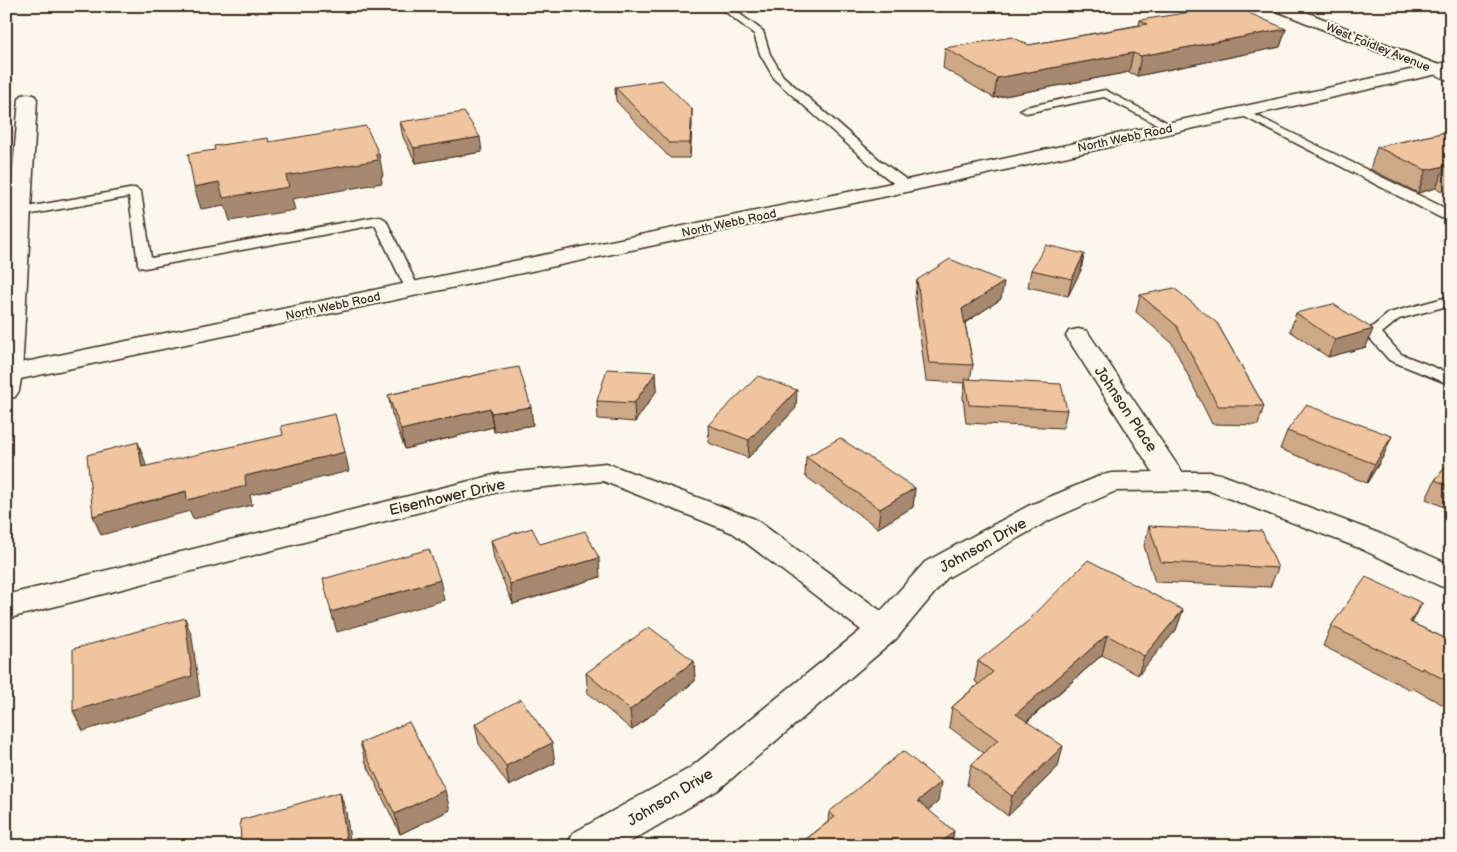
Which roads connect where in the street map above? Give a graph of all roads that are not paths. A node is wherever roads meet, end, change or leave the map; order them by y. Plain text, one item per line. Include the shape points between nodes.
1 (723, 6) edge
2 (1277, 6) edge
3 (1446, 71) edge
4 (28, 99) dead end
5 (1026, 110) dead end
6 (1244, 112) junction
7 (16, 126) edge
8 (1172, 128) junction
9 (906, 186) junction
10 (21, 212) junction
11 (1451, 215) edge
12 (412, 289) junction
13 (1451, 300) edge
14 (1078, 336) dead end
15 (7, 379) edge
16 (1451, 380) edge
17 (1174, 482) junction
18 (1451, 578) edge
19 (6, 607) edge
20 (884, 630) junction
21 (587, 846) edge

1 - 9 lane via 759,33 765,54 779,78
2 - 3 street, West Faidley Avenue
3 - 6 street, North Webb Road
4 - 7 street
5 - 8 lane via 1105,93
6 - 8 street, North Webb Road
6 - 11 lane
7 - 10 street
8 - 9 street, North Webb Road
9 - 12 street, North Webb Road
10 - 12 lane via 135,192 145,264 378,220
10 - 15 street
12 - 15 street, North Webb Road
13 - 16 lane via 1394,316 1373,333 1395,357
14 - 17 street, Johnson Place
17 - 18 street, Johnson Drive via 1210,482 1370,541
17 - 20 street, Johnson Drive via 1112,482 1039,513 936,570
19 - 20 street, Eisenhower Drive via 498,483 606,472 744,526
20 - 21 street, Johnson Drive via 704,778

